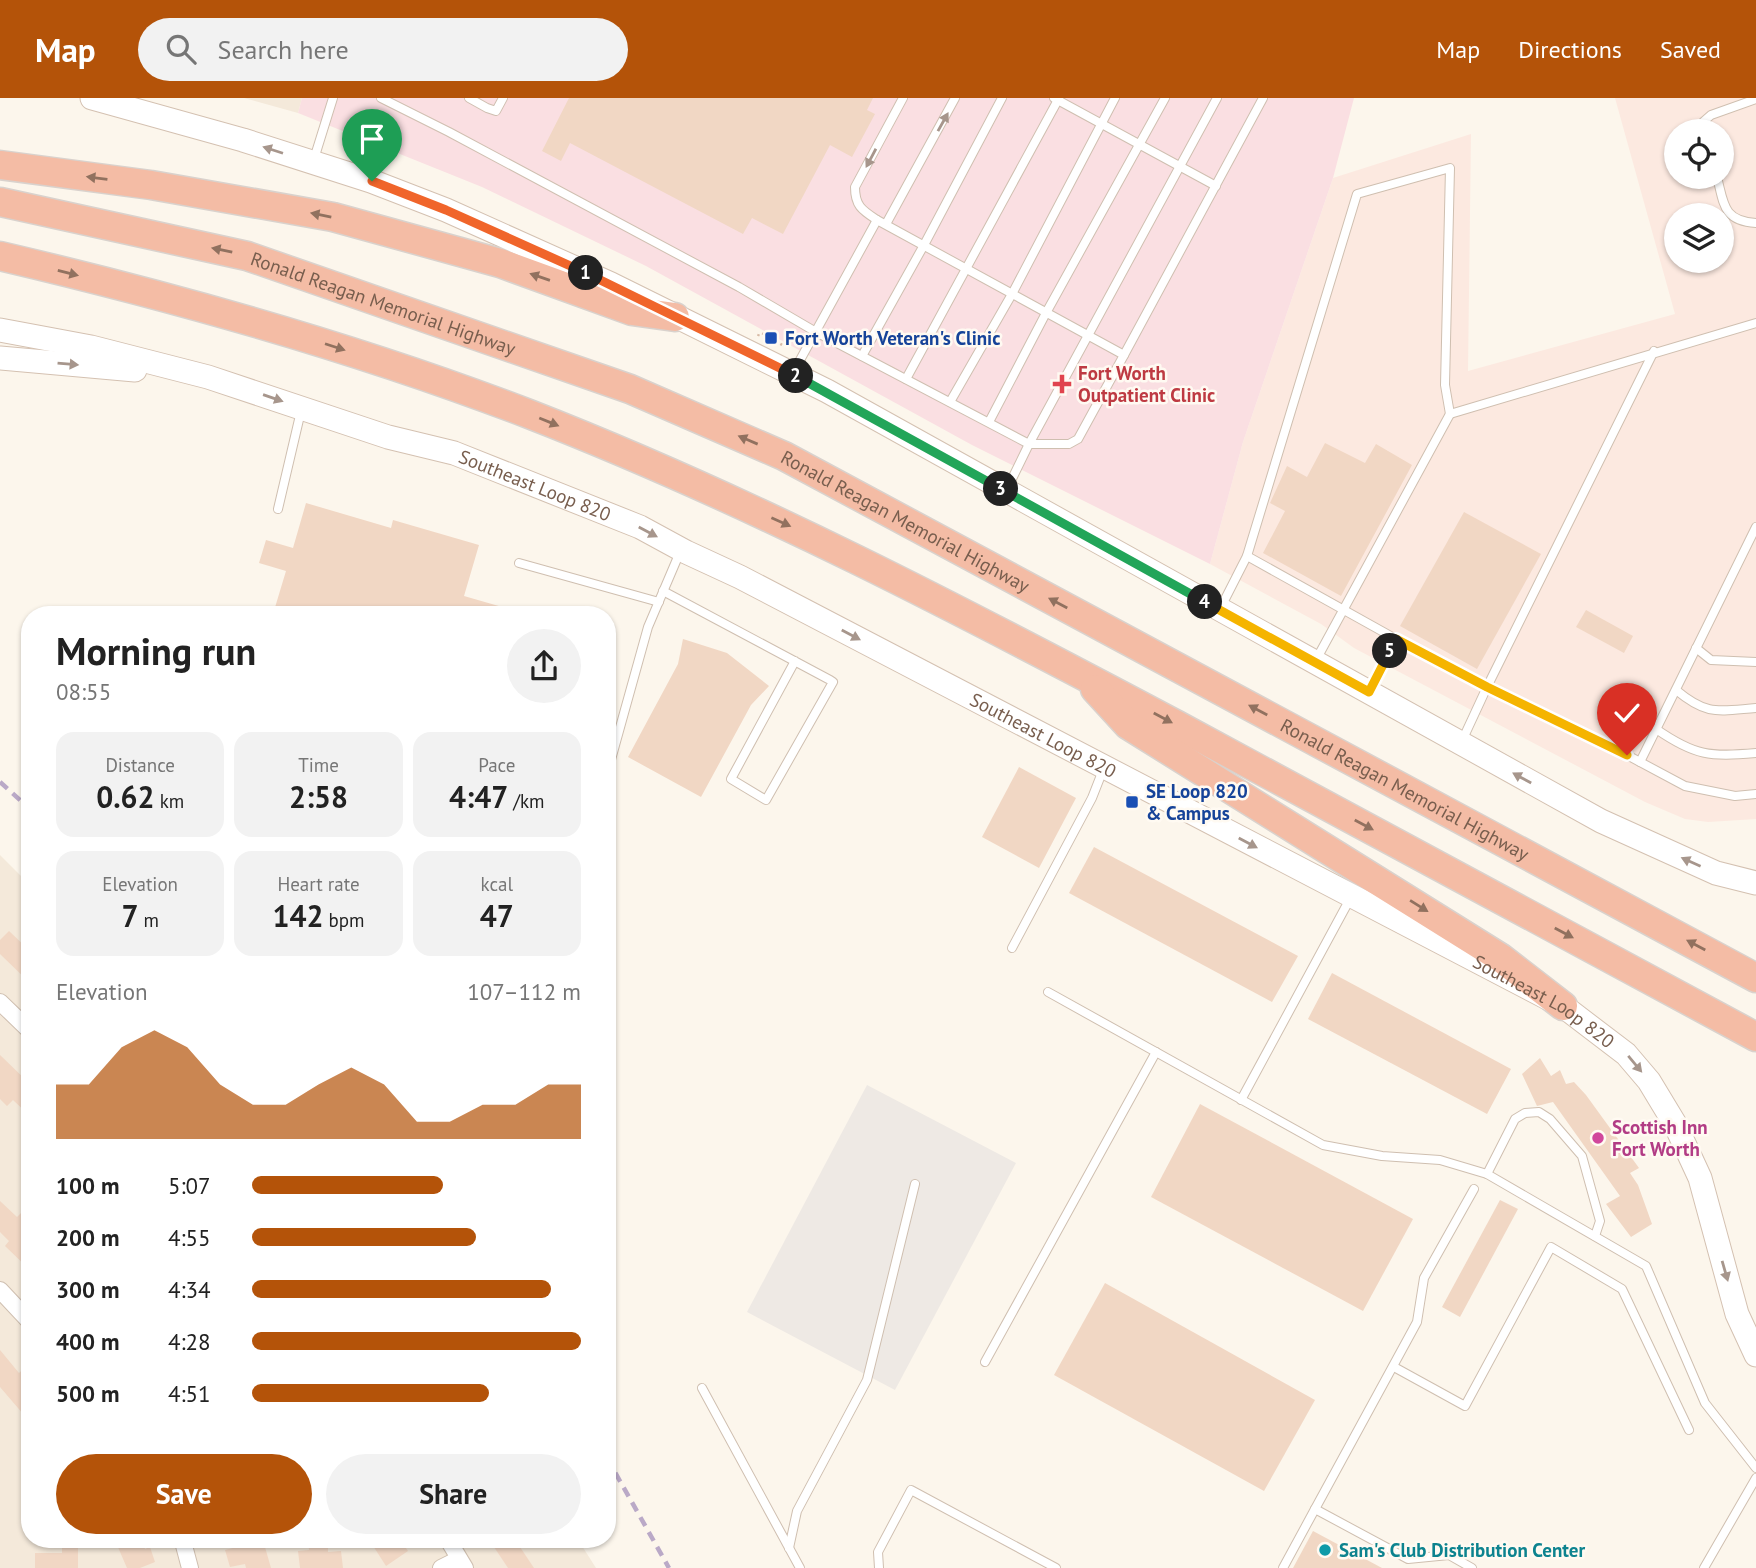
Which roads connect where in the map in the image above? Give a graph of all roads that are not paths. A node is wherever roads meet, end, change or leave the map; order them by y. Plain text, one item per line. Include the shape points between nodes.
1 (92, 98) edge
2 (333, 98) edge
3 (381, 98) edge
4 (469, 98) edge
5 (503, 98) edge
6 (903, 98) edge
7 (956, 98) edge
8 (1002, 98) edge
9 (1115, 98) edge
10 (1165, 98) edge
11 (1217, 98) edge
12 (1263, 98) edge
13 (1057, 99) edge
14 (1756, 99) edge
15 (1706, 119) edge
16 (1101, 123) junction
17 (1140, 145) junction
18 (313, 163) junction
19 (0, 165) edge
20 (1181, 166) junction
21 (1216, 186) junction
22 (1720, 189) edge
23 (0, 202) edge
24 (877, 220) junction
25 (1756, 223) edge
26 (886, 225) junction
27 (924, 245) junction
28 (0, 256) edge
29 (966, 268) junction
30 (1012, 294) junction
31 (1046, 313) junction
32 (675, 317) junction
33 (1756, 323) edge
34 (0, 330) edge
35 (816, 332) junction
36 (1087, 335) junction
37 (1654, 351) junction
38 (1124, 355) junction
39 (862, 356) junction
40 (0, 358) edge
41 (793, 374) junction
42 (208, 377) junction
43 (906, 379) junction
44 (950, 402) junction
45 (302, 408) junction
46 (1450, 414) junction
47 (989, 422) junction
48 (1029, 444) junction
49 (1005, 491) junction
50 (278, 509) dead end
51 (1756, 527) edge
52 (1753, 540) edge
53 (681, 550) junction
54 (1247, 556) junction
55 (519, 563) dead end
56 (663, 591) junction
57 (659, 602) junction
58 (1344, 609) junction
59 (1220, 610) junction
60 (1396, 639) junction
61 (1696, 648) junction
62 (795, 661) junction
63 (1756, 662) edge
64 (1314, 663) junction
65 (1082, 674) junction
66 (1487, 687) junction
67 (1676, 690) junction
68 (1369, 692) junction
69 (1756, 708) edge
70 (1656, 729) junction
71 (616, 742) edge
72 (1461, 744) junction
73 (1756, 753) edge
74 (1640, 762) junction
75 (1104, 767) junction
76 (1756, 794) edge
77 (1756, 883) edge
78 (1351, 897) junction
79 (1012, 947) dead end
80 (1756, 978) edge
81 (1048, 992) dead end
82 (0, 1002) edge
83 (1563, 1006) junction
84 (21, 1022) edge
85 (1756, 1037) edge
86 (1156, 1052) junction
87 (1241, 1100) junction
88 (1487, 1174) junction
89 (915, 1184) dead end
90 (1474, 1189) dead end
91 (1595, 1236) junction
92 (0, 1290) edge
93 (21, 1312) edge
94 (1756, 1355) edge
95 (985, 1362) dead end
96 (1394, 1367) junction
97 (702, 1388) dead end
98 (1689, 1430) dead end
99 (1756, 1468) edge
100 (1756, 1478) edge
101 (1315, 1509) junction
102 (185, 1548) edge
103 (789, 1548) junction
104 (1039, 1559) junction
105 (462, 1563) edge
106 (190, 1568) edge
107 (441, 1568) edge
108 (800, 1568) edge
109 (879, 1568) edge
110 (1034, 1568) edge
111 (1056, 1568) edge
112 (1283, 1568) edge
113 (1472, 1568) edge
114 (1704, 1568) edge

18 -> 1 main road
2 - 18 lane
3 - 35 lane
4 - 5 lane via 496,111
6 -> 24 lane via 855,187 858,207
26 -> 7 lane
8 - 27 lane
9 - 16 lane
10 - 17 lane
11 - 20 lane
12 - 21 lane
13 - 16 lane
13 - 29 lane
14 - 15 lane
16 - 17 lane
16 - 30 lane
17 - 20 lane
17 - 31 lane
18 - 32 main road via 446,210
32 -> 19 highway via 632,311 500,263 333,218 151,185
20 - 21 lane
20 - 36 lane
21 - 38 lane
22 - 25 lane via 1726,211 1741,222
80 -> 23 highway, Ronald Reagan Memorial Highway via 784,456 630,389 247,256
24 - 26 lane
24 - 35 lane
26 - 27 lane
27 - 29 lane
27 - 39 lane
28 -> 65 highway via 262,324 529,414 802,531
29 - 30 lane
29 - 43 lane
30 - 31 lane
30 - 44 lane
31 - 36 lane
31 - 47 lane
32 - 41 main road
33 - 37 lane
34 - 42 main road, Southeast Loop 820
35 - 39 lane
35 - 41 lane
36 - 38 lane
36 - 48 lane
37 - 46 lane
37 - 66 lane
38 - 48 lane via 1078,439 1069,444
39 - 43 lane
40 -> 42 main road, Southeast Loop 820
41 - 49 main road
42 -> 45 main road, Southeast Loop 820
43 - 44 lane
44 - 47 lane
45 - 50 lane
45 -> 53 main road, Southeast Loop 820 via 454,453 640,527
46 - 54 lane via 1445,385 1450,168 1357,194
46 - 58 lane
47 - 48 lane
48 - 49 lane
49 - 59 main road
51 - 52 lane
52 - 61 lane
53 - 56 lane
53 -> 75 main road, Southeast Loop 820
54 - 58 lane
54 - 59 lane
55 - 57 lane
56 - 57 lane
56 - 62 lane
57 - 71 lane
58 - 60 lane
58 - 64 lane
59 - 64 main road
60 - 66 lane
60 - 68 lane
61 - 63 lane via 1712,660
61 - 67 lane
62 - 62 lane via 831,680 833,686 766,800 731,779
64 - 68 main road
65 -> 83 highway via 1128,725 1501,958
65 -> 85 highway
66 - 72 lane
66 - 74 lane
67 - 69 lane via 1702,709
67 - 70 lane
68 - 72 main road
70 - 73 lane via 1677,744 1709,756
70 - 74 lane
77 -> 72 main road via 1716,873 1642,841
74 - 76 lane via 1685,786 1735,796
75 -> 78 main road, Southeast Loop 820
75 - 79 lane
78 - 83 main road, Southeast Loop 820
78 - 87 lane
81 - 86 lane
82 - 84 street
83 -> 94 main road, Southeast Loop 820 via 1626,1054 1675,1124 1700,1178 1737,1314
86 - 87 lane
86 - 95 lane
87 - 88 lane via 1323,1145 1440,1160
88 - 91 lane
88 - 91 lane via 1516,1119 1539,1112 1582,1156 1600,1221
89 - 103 lane via 867,1380 797,1511
90 - 96 lane via 1424,1278 1417,1322
91 - 99 lane via 1646,1266 1705,1403
92 - 93 street
96 - 98 lane via 1465,1406 1551,1247 1622,1289
96 - 101 lane
97 - 103 lane
100 - 114 lane
101 - 112 lane
101 - 113 lane via 1408,1559 1449,1555
102 - 106 street
103 - 108 lane
104 - 109 lane via 911,1490 878,1552
104 - 110 lane
104 - 111 lane
105 - 107 street

